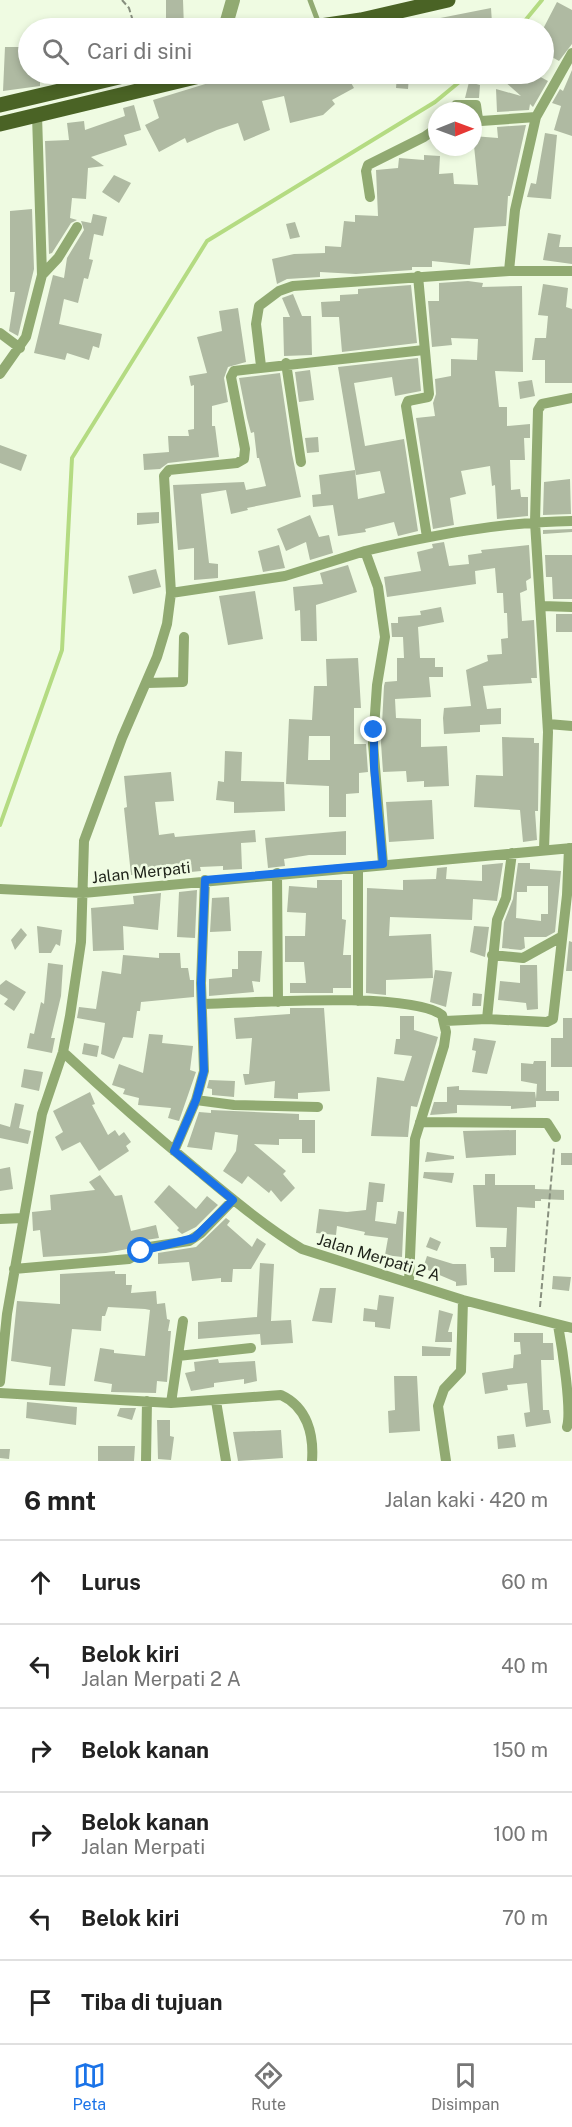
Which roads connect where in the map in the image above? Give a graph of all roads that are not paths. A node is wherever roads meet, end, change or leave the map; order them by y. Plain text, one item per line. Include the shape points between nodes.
1 (233, 0) edge
2 (310, 0) edge
3 (439, 1) edge
4 (228, 18) edge
5 (313, 18) edge
6 (369, 18) edge
7 (572, 53) edge
8 (89, 84) edge
9 (166, 84) edge
10 (2, 104) edge
11 (37, 115) junction
12 (536, 117) junction
13 (482, 121) edge
14 (4, 124) edge
15 (428, 134) edge
16 (370, 197) dead end
17 (77, 227) dead end
18 (509, 271) junction
19 (572, 271) edge
20 (42, 275) junction
21 (418, 276) junction
22 (0, 333) edge
23 (20, 348) junction
24 (424, 350) junction
25 (286, 363) junction
26 (261, 366) junction
27 (0, 374) edge
28 (572, 398) edge
29 (301, 462) dead end
30 (572, 521) edge
31 (535, 522) junction
32 (427, 537) junction
33 (366, 551) junction
34 (171, 593) junction
35 (542, 606) junction
36 (572, 607) edge
37 (184, 637) dead end
38 (147, 683) junction
39 (548, 723) junction
40 (572, 726) edge
41 (571, 848) edge
42 (544, 850) junction
43 (512, 853) junction
44 (383, 864) junction
45 (358, 868) junction
46 (277, 873) junction
47 (205, 880) junction
48 (0, 889) edge
49 (83, 893) junction
50 (561, 937) junction
51 (492, 955) junction
52 (358, 1001) junction
53 (278, 1002) junction
54 (202, 1004) junction
55 (487, 1019) junction
56 (445, 1021) junction
57 (63, 1052) junction
58 (196, 1100) junction
59 (318, 1107) dead end
60 (420, 1122) junction
61 (556, 1137) road end
62 (174, 1151) junction
63 (233, 1200) junction
64 (22, 1218) junction
65 (0, 1219) edge
66 (14, 1269) junction
67 (409, 1281) junction
68 (6, 1285) edge
69 (463, 1300) junction
70 (183, 1321) dead end
71 (558, 1324) junction
72 (572, 1329) edge
73 (251, 1348) dead end
74 (178, 1356) junction
75 (1, 1360) edge
76 (0, 1382) edge
77 (0, 1392) edge
78 (147, 1401) junction
79 (216, 1401) junction
80 (171, 1403) junction
81 (567, 1427) dead end
82 (146, 1461) edge
83 (226, 1461) edge
84 (312, 1461) edge
85 (446, 1461) edge

1 - 4 street
2 - 5 lane
3 - 6 main road
7 - 12 street
8 - 10 main road
9 - 11 main road
10 - 14 main road
11 - 14 main road
11 - 20 street
12 - 13 street
12 - 18 street via 515,210
15 - 16 street via 368,165
17 - 20 street
18 - 19 street
18 - 21 street
20 - 23 street via 29,330
21 - 24 street
21 - 26 street via 312,283 279,291 259,306 256,324
22 - 23 street
23 - 27 street
24 - 25 street
24 - 32 street via 428,397 408,401 406,406
25 - 26 street
25 - 29 street
26 - 34 street via 231,373 244,459 169,470 164,476
28 - 31 street via 538,406
30 - 31 street
31 - 32 street
31 - 35 street
32 - 33 street
33 - 34 street via 285,576
33 - 44 street via 378,587 386,637 377,685 373,743
34 - 38 street via 167,624
35 - 36 street
35 - 39 street
37 - 38 street via 183,682
38 - 49 street via 84,841
39 - 40 street
39 - 42 street
41 - 42 street, Jalan Merpati
41 - 50 street
42 - 43 street, Jalan Merpati
43 - 44 street, Jalan Merpati
43 - 51 street
44 - 45 street, Jalan Merpati
45 - 46 street, Jalan Merpati
45 - 52 street
46 - 47 street, Jalan Merpati
46 - 53 street
47 - 49 street, Jalan Merpati
47 - 54 street
48 - 49 street, Jalan Merpati
49 - 57 street via 81,942
50 - 51 street via 523,958
50 - 55 street via 553,1019
51 - 55 street
52 - 53 street
52 - 56 street via 415,1005 437,1012
53 - 54 street
54 - 58 street via 204,1071
55 - 56 street
56 - 60 street via 444,1046
57 - 62 street, Jalan Merpati 2 A
57 - 64 street via 42,1114
58 - 59 street
58 - 62 street
60 - 61 street via 547,1123
60 - 67 street via 415,1139
62 - 63 street, Jalan Merpati 2 A
63 - 66 street via 189,1241 149,1247 129,1259
63 - 67 street, Jalan Merpati 2 A via 303,1249
64 - 65 street
64 - 66 street
66 - 68 street
67 - 69 street, Jalan Merpati 2 A
68 - 75 street
69 - 71 street, Jalan Merpati 2 A
69 - 85 street via 461,1371 444,1389 438,1406
70 - 74 street
71 - 72 street, Jalan Merpati 2 A
71 - 81 street via 570,1405
73 - 74 street
74 - 80 street
75 - 76 street
77 - 78 street
78 - 80 street
78 - 82 street
79 - 80 street
79 - 83 street
79 - 84 street via 281,1395 291,1400 304,1414 311,1433

